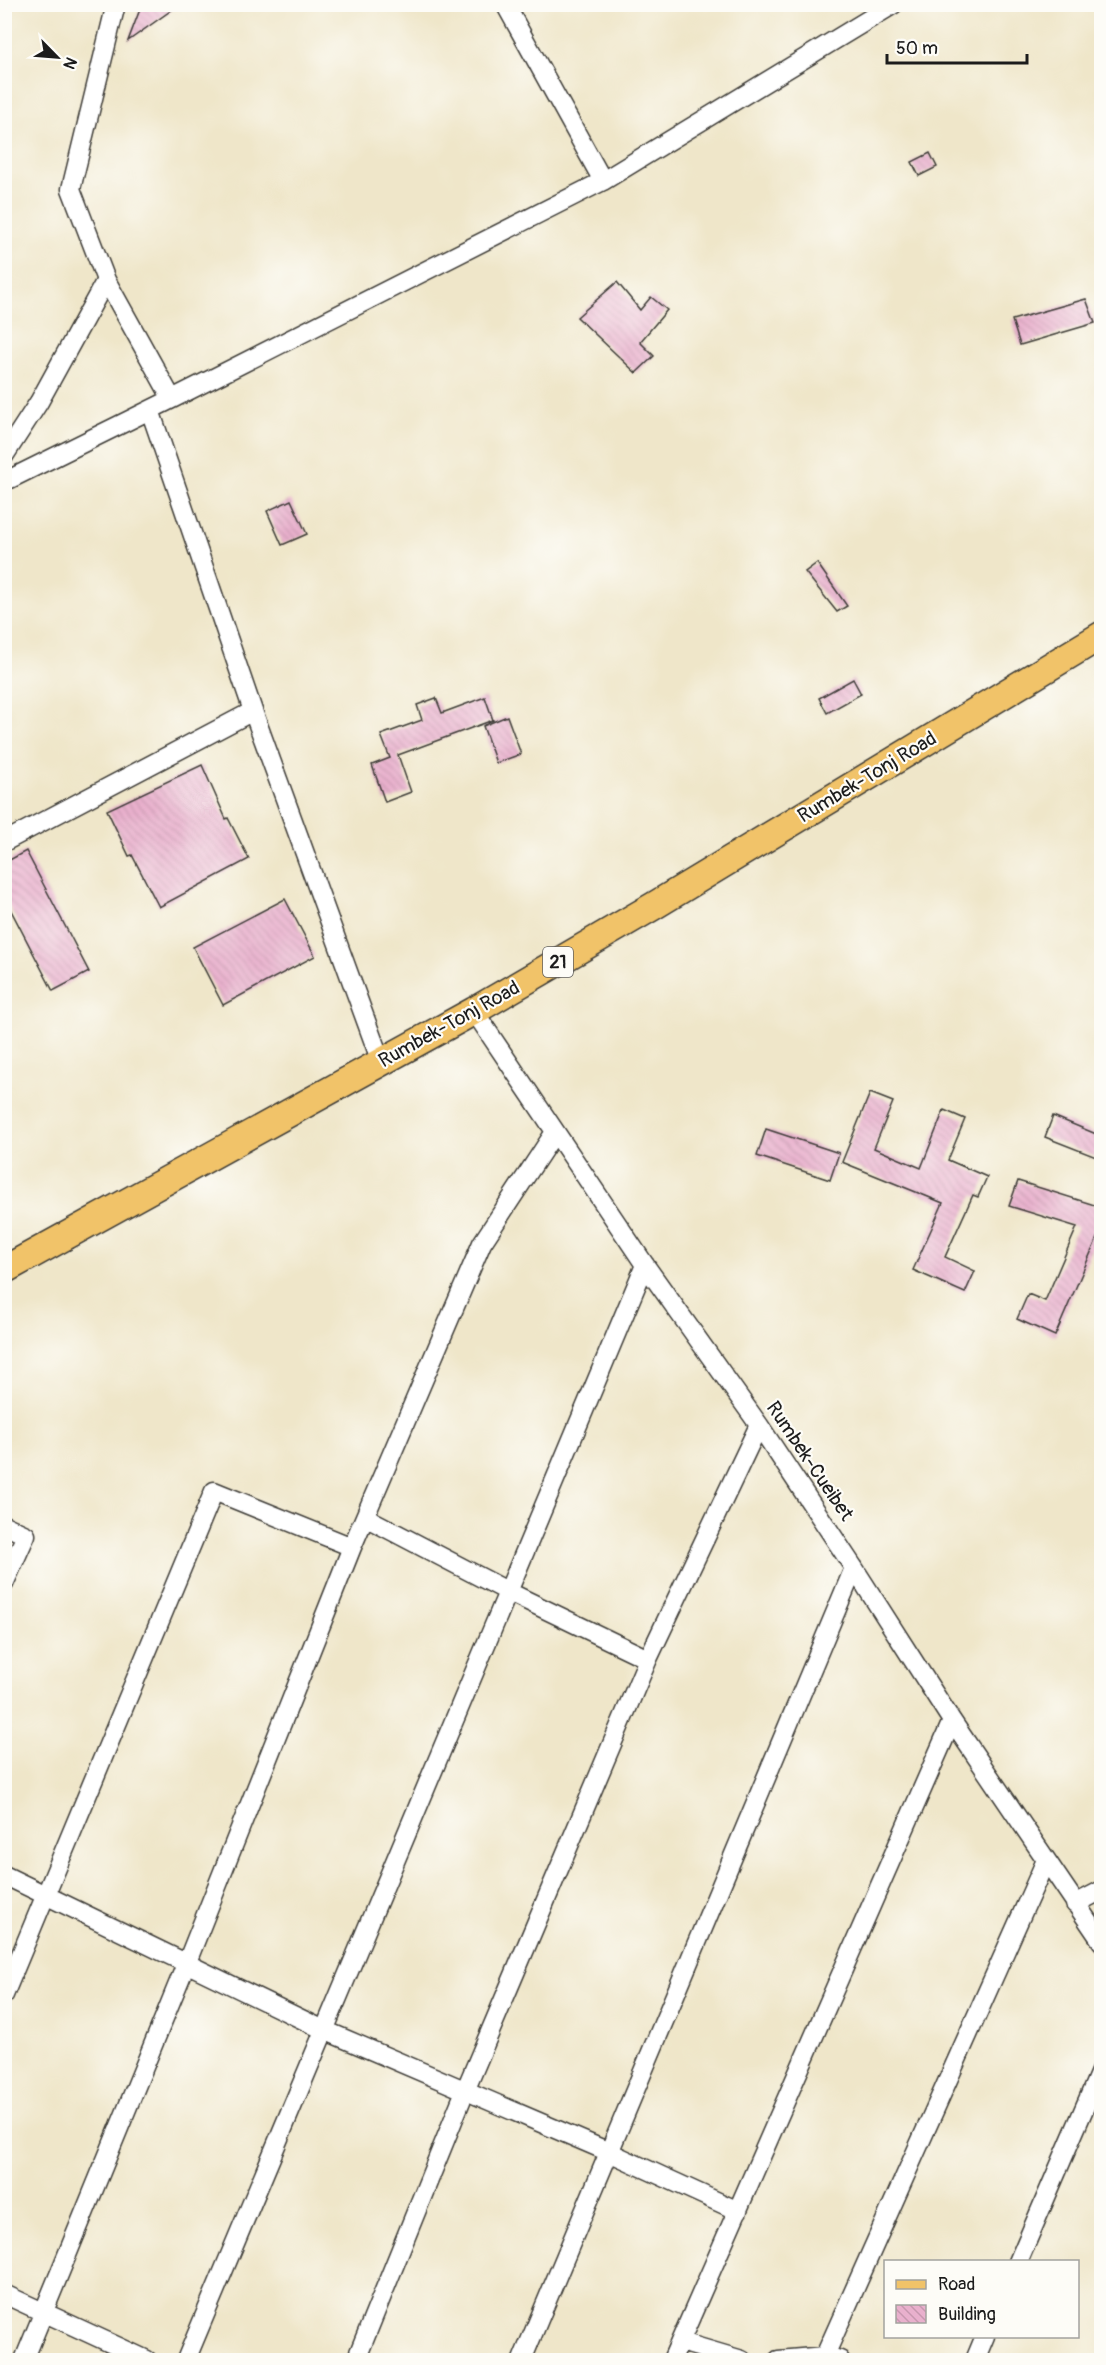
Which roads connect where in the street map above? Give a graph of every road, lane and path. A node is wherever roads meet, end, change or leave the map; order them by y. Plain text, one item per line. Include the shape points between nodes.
1 (116, 4) edge
2 (505, 4) edge
3 (894, 4) edge
4 (603, 180) junction
5 (106, 280) junction
6 (172, 399) junction
7 (150, 410) junction
8 (4, 456) edge
9 (4, 478) edge
10 (1101, 635) edge
11 (252, 711) junction
12 (4, 842) edge
13 (474, 1011) junction
14 (381, 1062) junction
15 (555, 1132) junction
16 (645, 1265) junction
17 (4, 1270) edge
18 (759, 1425) junction
19 (365, 1517) junction
20 (4, 1525) edge
21 (352, 1547) junction
22 (854, 1568) junction
23 (4, 1584) edge
24 (509, 1592) junction
25 (648, 1659) junction
26 (952, 1721) junction
27 (1046, 1860) junction
28 (4, 1875) edge
29 (1101, 1890) edge
30 (47, 1894) junction
31 (1075, 1904) junction
32 (1101, 1942) edge
33 (187, 1962) junction
34 (4, 1995) edge
35 (324, 2030) junction
36 (1101, 2067) edge
37 (465, 2091) junction
38 (609, 2152) junction
39 (738, 2211) junction
40 (1019, 2260) edge
41 (4, 2294) edge
42 (43, 2313) junction
43 (985, 2338) edge
44 (681, 2342) junction
45 (829, 2359) edge
46 (24, 2361) edge
47 (147, 2361) edge
48 (186, 2361) edge
49 (356, 2361) edge
50 (522, 2361) edge
51 (672, 2361) edge
52 (742, 2361) edge
53 (778, 2361) edge
54 (975, 2361) edge

1 - 5 street via 71,189
2 - 4 street
3 - 4 street
4 - 6 street
5 - 6 street
5 - 8 street via 39,402
6 - 7 street
7 - 9 street via 10,479
7 - 11 street
10 - 13 main road, Rumbek-Tonj Road / 21
11 - 12 street
11 - 14 street
13 - 14 main road, Rumbek-Tonj Road / 21
13 - 15 street, Rumbek-Cueibet
14 - 17 main road, Rumbek-Tonj Road / 21
15 - 16 street, Rumbek-Cueibet
15 - 19 street via 482,1243
16 - 18 street, Rumbek-Cueibet
16 - 24 street
18 - 22 street, Rumbek-Cueibet
18 - 25 street
19 - 21 street
19 - 24 street
20 - 23 street via 26,1535
21 - 30 street via 214,1491
21 - 33 street
22 - 26 street, Rumbek-Cueibet
22 - 38 street
24 - 25 street
24 - 35 street
25 - 37 street
26 - 27 street, Rumbek-Cueibet
26 - 39 street
27 - 31 street, Rumbek-Cueibet
27 - 45 street
28 - 30 street
29 - 31 street
30 - 33 street
30 - 34 street
31 - 32 street, Rumbek-Cueibet
33 - 35 street
33 - 42 street
35 - 37 street
35 - 48 street
36 - 40 street
37 - 38 street
37 - 49 street
38 - 39 street
38 - 50 street
39 - 44 street
41 - 42 street
42 - 46 street
42 - 47 street
43 - 54 street
44 - 51 street
44 - 52 street
45 - 53 street

